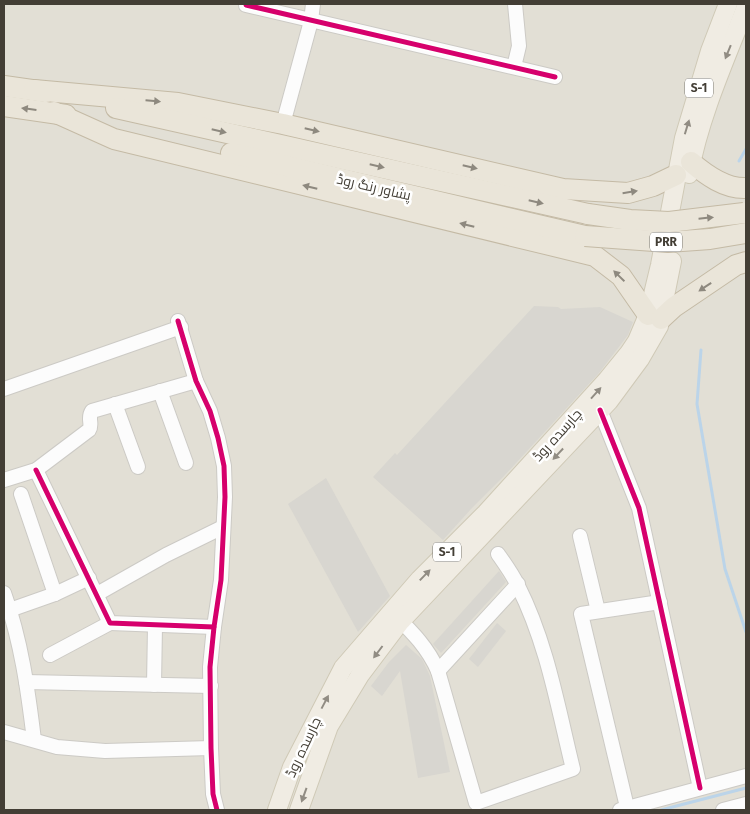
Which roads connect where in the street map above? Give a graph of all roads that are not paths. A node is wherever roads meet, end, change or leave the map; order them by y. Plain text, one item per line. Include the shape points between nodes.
1 (244, 4) edge
2 (313, 4) edge
3 (515, 4) edge
4 (728, 4) edge
5 (746, 7) edge
6 (311, 21) junction
7 (514, 67) junction
8 (555, 78) dead end
9 (4, 86) edge
10 (34, 90) junction
11 (4, 106) edge
12 (54, 112) junction
13 (284, 124) junction
14 (684, 168) junction
15 (746, 188) edge
16 (745, 213) edge
17 (746, 233) edge
18 (746, 262) edge
19 (655, 317) junction
20 (196, 381) junction
21 (4, 389) edge
22 (160, 391) junction
23 (115, 404) junction
24 (600, 410) junction
25 (186, 463) dead end
26 (138, 467) dead end
27 (36, 470) junction
28 (4, 480) edge
29 (21, 494) dead end
30 (223, 527) junction
31 (580, 536) dead end
32 (498, 554) dead end
33 (88, 578) junction
34 (518, 584) junction
35 (4, 593) edge
36 (55, 594) junction
37 (97, 594) junction
38 (660, 602) junction
39 (7, 612) edge
40 (598, 612) junction
41 (397, 616) junction
42 (110, 623) junction
43 (154, 626) junction
44 (214, 627) junction
45 (50, 655) dead end
46 (438, 671) junction
47 (26, 682) junction
48 (154, 685) junction
49 (211, 686) junction
50 (4, 732) edge
51 (34, 740) junction
52 (211, 748) junction
53 (746, 776) edge
54 (700, 788) junction
55 (746, 804) edge
56 (623, 809) edge
57 (216, 810) edge
58 (277, 810) edge
59 (299, 810) edge
60 (723, 810) edge

1 - 6 street
2 - 6 street
3 - 7 street via 519,46
14 -> 4 main road, چارسدہ روڈ / S-1 via 684,138
5 -> 14 main road, چارسدہ روڈ / S-1
6 - 7 street
6 - 13 street
7 - 8 street
9 - 10 highway, پشاور رنگ روڈ
10 -> 13 highway via 178,103
10 -> 16 highway, پشاور رنگ روڈ / PRR, bridge via 588,214 668,222
12 -> 11 highway, پشاور رنگ روڈ
12 - 17 highway, پشاور رنگ روڈ / PRR, bridge via 585,236 668,242
19 -> 12 highway via 621,276 595,256 114,138
13 -> 14 highway via 563,189 628,193 653,186
14 - 15 highway via 719,182
14 - 19 main road, چارسدہ روڈ / S-1 via 660,265
18 -> 19 highway
19 - 24 main road, چارسدہ روڈ / S-1 via 659,326 640,359
41 -> 19 main road, چارسدہ روڈ / S-1 via 420,579 486,513 616,369
20 - 21 street via 180,324
20 - 22 street
20 - 30 street via 210,411 224,466
22 - 23 street
22 - 25 street
23 - 26 street
23 - 27 street via 92,411 89,415 91,428
24 - 38 street via 639,508
24 -> 41 main road, چارسدہ روڈ / S-1
27 - 28 street
27 - 33 street
29 - 36 street
30 - 37 street
30 - 44 street via 222,580
31 - 40 street
32 - 34 street
33 - 36 street
33 - 37 street
34 - 46 street
34 - 46 street via 543,649 573,770 476,803
35 - 39 street
36 - 39 street
37 - 42 street
38 - 40 street
38 - 54 street
39 - 47 street
40 - 56 street via 580,614
41 - 46 street via 431,654
58 -> 41 main road, چارسدہ روڈ / S-1 via 292,767 343,668
41 -> 59 main road, چارسدہ روڈ / S-1 via 330,726
42 - 43 street
42 - 45 street
43 - 44 street
43 - 48 street
44 - 49 street
47 - 48 street
47 - 51 street
48 - 49 street
49 - 52 street
50 - 51 street
51 - 52 street via 56,747 105,751
52 - 57 street
53 - 54 street
54 - 56 street
55 - 60 street

